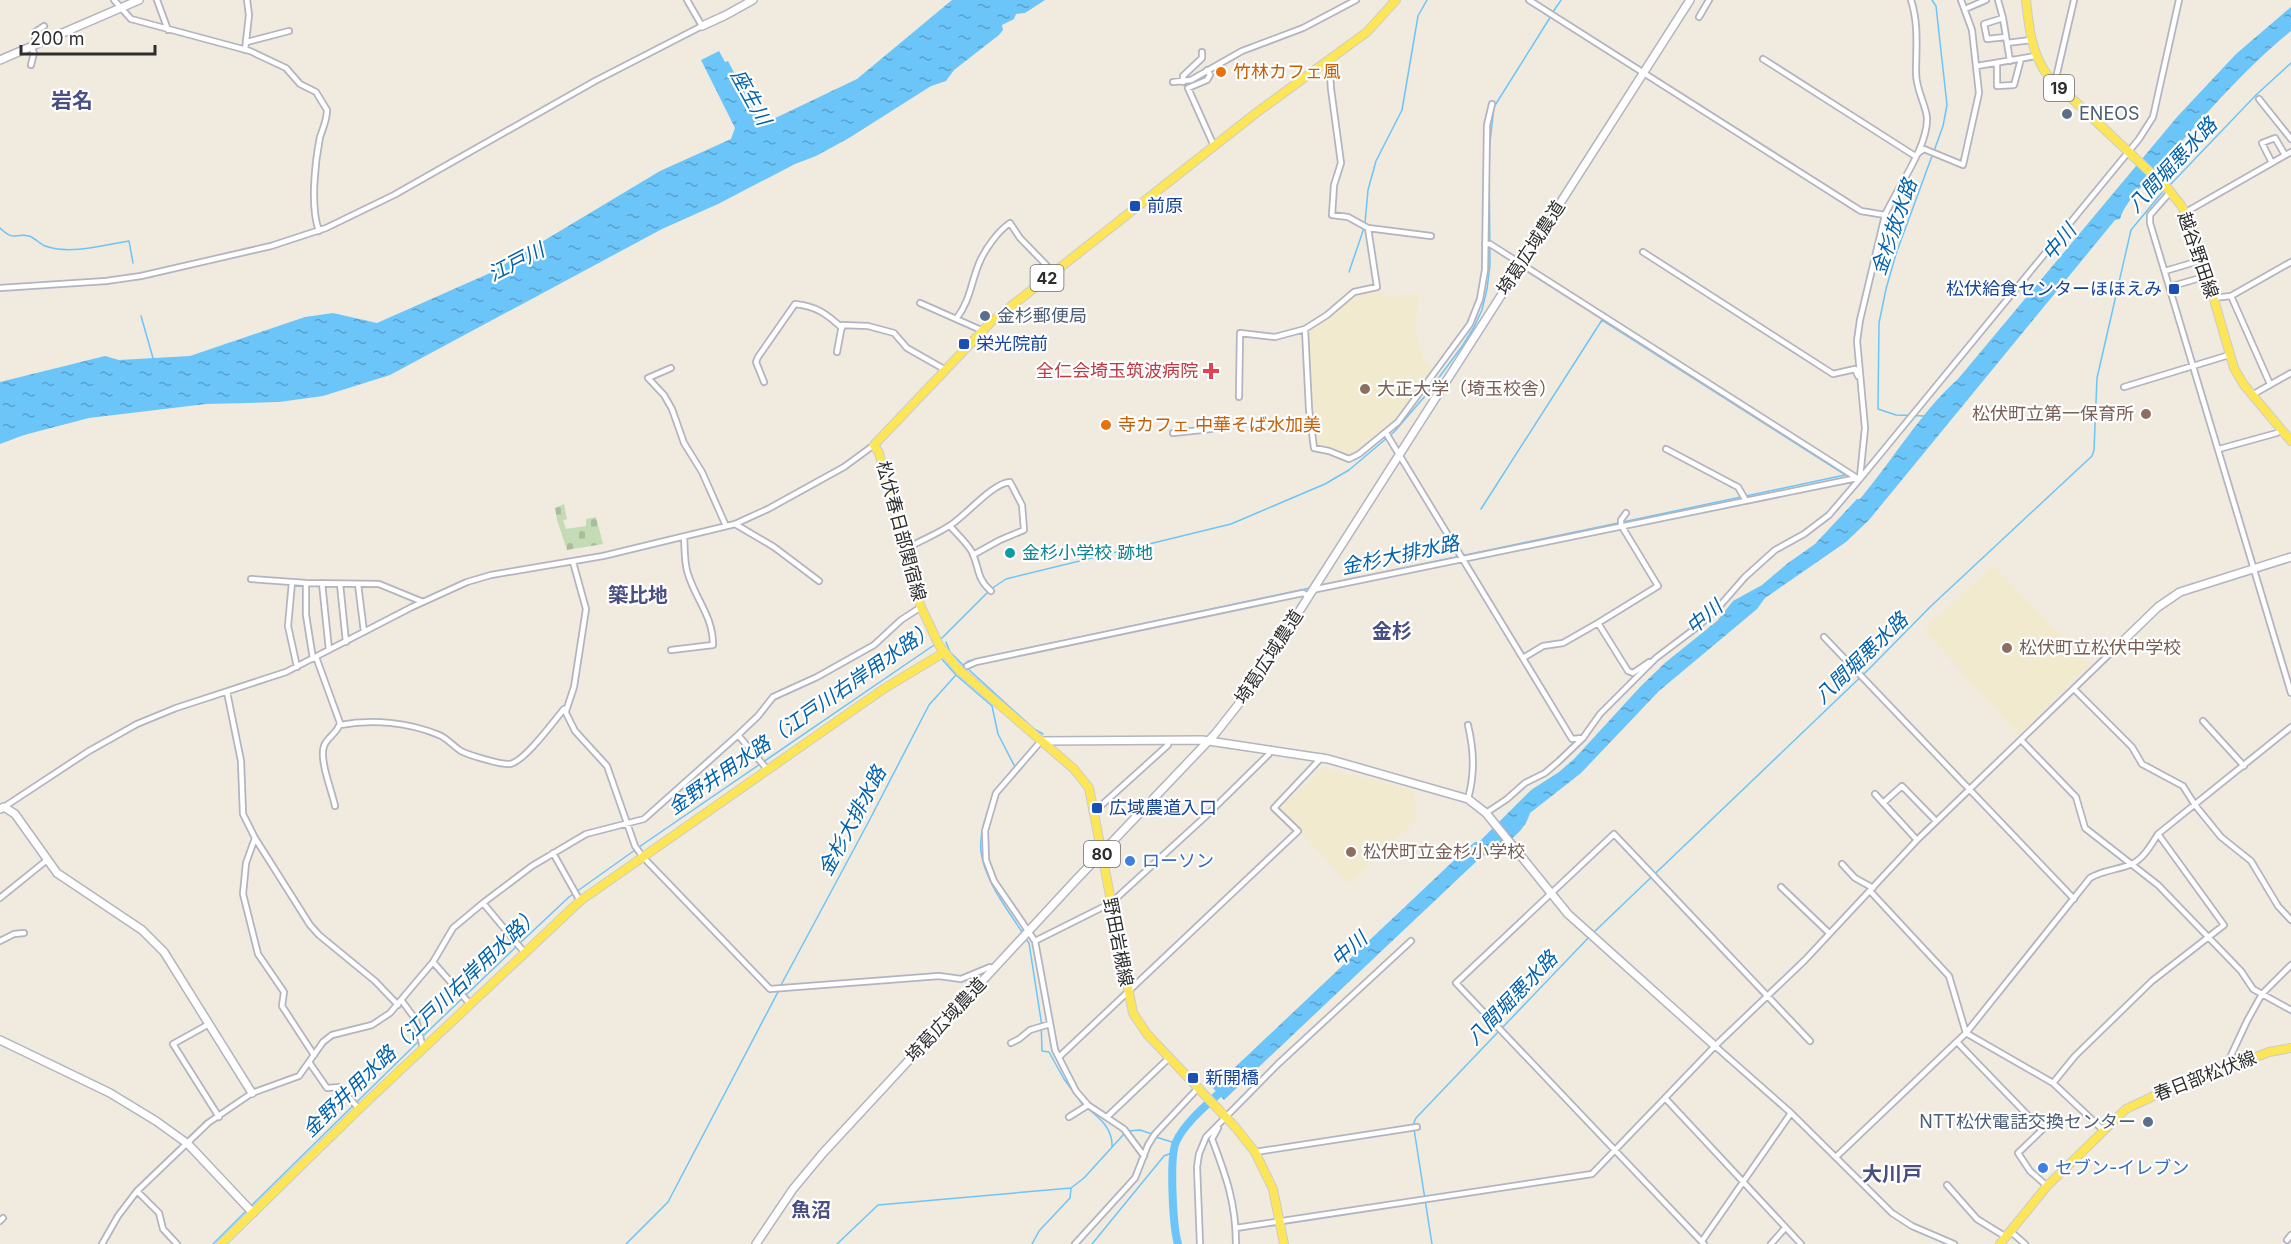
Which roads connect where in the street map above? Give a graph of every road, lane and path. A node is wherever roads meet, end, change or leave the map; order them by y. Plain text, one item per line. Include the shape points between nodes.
1 (114, 0) edge
2 (139, 0) edge
3 (157, 0) edge
4 (247, 0) edge
5 (687, 0) edge
6 (753, 0) edge
7 (1356, 0) edge
8 (1396, 0) edge
9 (1529, 0) edge
10 (1690, 0) edge
11 (1709, 0) edge
12 (1911, 0) edge
13 (1961, 0) edge
14 (1986, 0) edge
15 (1998, 0) edge
16 (2026, 0) edge
17 (2074, 0) edge
18 (2179, 0) edge
19 (120, 8) junction
20 (1965, 9) junction
21 (1699, 17) dead end
22 (2004, 18) junction
23 (44, 26) dead end
24 (702, 26) junction
25 (168, 30) junction
26 (290, 31) dead end
27 (2007, 40) junction
28 (2031, 40) junction
29 (247, 42) junction
30 (33, 46) junction
31 (245, 50) junction
32 (1202, 52) dead end
33 (2036, 56) junction
34 (1329, 58) junction
35 (1763, 59) dead end
36 (2021, 59) junction
37 (0, 60) edge
38 (2010, 61) junction
39 (1997, 63) junction
40 (31, 65) dead end
41 (1977, 66) junction
42 (1207, 70) junction
43 (1643, 72) junction
44 (1173, 82) dead end
45 (1184, 82) junction
46 (2054, 83) junction
47 (2259, 99) dead end
48 (1492, 104) dead end
49 (2291, 139) edge
50 (1215, 147) junction
51 (2129, 152) junction
52 (2291, 152) edge
53 (2285, 155) junction
54 (1915, 156) junction
55 (2272, 163) junction
56 (2170, 190) junction
57 (2186, 212) junction
58 (1885, 214) junction
59 (1365, 227) junction
60 (319, 231) junction
61 (1431, 236) dead end
62 (1488, 244) junction
63 (1643, 252) dead end
64 (2202, 260) junction
65 (2291, 262) edge
66 (1521, 264) junction
67 (2165, 271) junction
68 (1053, 273) junction
69 (2207, 276) junction
70 (2169, 287) junction
71 (0, 288) edge
72 (2231, 296) junction
73 (2213, 298) junction
74 (920, 303) dead end
75 (956, 319) junction
76 (842, 328) junction
77 (1305, 329) junction
78 (981, 330) junction
79 (837, 352) dead end
80 (2229, 355) junction
81 (2194, 367) junction
82 (671, 368) dead end
83 (944, 369) junction
84 (2291, 372) edge
85 (764, 382) dead end
86 (2270, 384) junction
87 (2124, 387) dead end
88 (1862, 390) junction
89 (2252, 395) junction
90 (1239, 397) dead end
91 (1211, 429) dead end
92 (2281, 429) junction
93 (1173, 433) dead end
94 (1386, 433) junction
95 (2291, 441) edge
96 (874, 445) junction
97 (1666, 449) dead end
98 (2219, 449) junction
99 (1400, 453) junction
100 (1858, 479) junction
101 (1745, 499) junction
102 (1626, 513) dead end
103 (735, 524) junction
104 (1622, 525) junction
105 (726, 526) junction
106 (950, 526) junction
107 (684, 537) junction
108 (906, 549) junction
109 (973, 555) junction
110 (2290, 558) edge
111 (1464, 560) junction
112 (573, 562) junction
113 (2291, 566) edge
114 (2254, 568) junction
115 (250, 579) dead end
116 (819, 581) dead end
117 (292, 582) junction
118 (306, 583) junction
119 (322, 583) junction
120 (340, 584) junction
121 (358, 584) junction
122 (990, 590) dead end
123 (1310, 593) junction
124 (423, 602) junction
125 (921, 607) junction
126 (1599, 623) junction
127 (364, 632) junction
128 (1824, 637) dead end
129 (2125, 639) joint
130 (346, 642) junction
131 (939, 646) junction
132 (329, 650) junction
133 (671, 650) dead end
134 (314, 658) junction
135 (1523, 658) junction
136 (1656, 658) junction
137 (967, 666) dead end
138 (297, 667) junction
139 (2074, 689) junction
140 (227, 692) junction
141 (2291, 693) edge
142 (566, 713) junction
143 (2203, 722) dead end
144 (340, 725) junction
145 (1468, 725) dead end
146 (2291, 727) edge
147 (738, 735) junction
148 (1583, 738) junction
149 (1169, 740) junction
150 (2021, 740) junction
151 (1041, 741) junction
152 (1208, 741) junction
153 (1270, 749) junction
154 (1322, 758) junction
155 (2244, 766) junction
156 (767, 769) junction
157 (1968, 789) junction
158 (1875, 794) dead end
159 (1468, 799) junction
160 (1883, 803) junction
161 (2195, 805) junction
162 (1, 806) edge
163 (335, 806) dead end
164 (1094, 812) junction
165 (1486, 814) junction
166 (1936, 821) junction
167 (627, 822) junction
168 (2158, 834) junction
169 (255, 838) junction
170 (1917, 840) junction
171 (553, 853) junction
172 (1102, 853) junction
173 (643, 857) junction
174 (47, 860) junction
175 (1842, 864) dead end
176 (2133, 864) junction
177 (1781, 887) dead end
178 (1872, 889) junction
179 (1550, 894) junction
180 (0, 898) edge
181 (2074, 899) junction
182 (580, 901) junction
183 (483, 903) junction
184 (1111, 903) junction
185 (2291, 920) edge
186 (1029, 932) junction
187 (24, 933) dead end
188 (1829, 933) junction
189 (2209, 938) junction
190 (0, 941) edge
191 (1035, 941) junction
192 (1411, 941) dead end
193 (525, 952) junction
194 (433, 963) junction
195 (2291, 965) edge
196 (993, 969) junction
197 (1128, 992) junction
198 (2262, 994) junction
199 (1767, 996) junction
200 (400, 1003) junction
201 (470, 1004) junction
202 (2291, 1011) edge
203 (209, 1023) junction
204 (1050, 1024) junction
205 (1966, 1034) junction
206 (0, 1040) edge
207 (1810, 1041) dead end
208 (1957, 1042) junction
209 (1011, 1043) dead end
210 (1715, 1046) junction
211 (423, 1048) junction
212 (2291, 1048) edge
213 (314, 1055) junction
214 (1059, 1057) junction
215 (1169, 1058) junction
216 (309, 1062) junction
217 (2228, 1064) dead end
218 (2054, 1083) junction
219 (1199, 1089) junction
220 (252, 1093) junction
221 (1665, 1098) junction
222 (1088, 1105) junction
223 (359, 1109) junction
224 (1791, 1113) junction
225 (219, 1117) junction
226 (1069, 1117) dead end
227 (1107, 1117) junction
228 (1224, 1117) junction
229 (1417, 1127) dead end
230 (2103, 1130) junction
231 (188, 1144) junction
232 (1615, 1150) junction
233 (1255, 1152) junction
234 (1144, 1156) junction
235 (1837, 1156) junction
236 (1742, 1182) junction
237 (1947, 1185) dead end
238 (2047, 1186) junction
239 (137, 1191) junction
240 (253, 1213) junction
241 (1281, 1221) junction
242 (1236, 1228) junction
243 (1785, 1228) junction
244 (2291, 1235) edge
245 (2005, 1237) edge
246 (2287, 1240) dead end
247 (1944, 1242) edge
248 (1703, 1243) edge
249 (102, 1244) edge
250 (177, 1244) edge
251 (221, 1244) edge
252 (756, 1244) edge
253 (1075, 1244) edge
254 (1200, 1244) edge
255 (1236, 1244) edge
256 (1284, 1244) edge
257 (1771, 1244) edge
258 (1801, 1244) edge
259 (1954, 1244) edge
260 (2025, 1244) edge

1 - 19 street
2 - 19 street
3 - 25 street
4 - 29 street
5 - 24 street
6 - 24 street
7 - 42 street via 1317,22 1254,45
8 - 34 main road, 松伏春日部関宿線 / 42 via 1367,32
9 - 43 street
10 - 43 street, 埼葛広域農道
11 - 21 street
12 - 54 street via 1918,35 1916,77 1927,116
13 - 20 street
14 - 20 street
15 - 22 street
16 - 28 main road, 越谷野田線 / 19
17 - 46 street
18 - 51 street via 2152,117
19 - 25 street via 131,19
19 - 30 street
20 - 41 street
22 - 27 street
22 - 27 street via 1984,24 1987,39
23 - 30 street via 35,32
24 - 60 street via 595,81 394,195
25 - 31 street
26 - 29 street
27 - 28 street
27 - 38 street
28 - 33 main road, 越谷野田線 / 19
29 - 31 street
30 - 37 street
30 - 40 street
31 - 60 street via 286,68 300,84 316,92 326,106 313,205
32 - 45 street via 1202,58 1183,76
33 - 36 street
33 - 46 main road, 越谷野田線 / 19
34 - 50 main road, 松伏春日部関宿線 / 42
34 - 59 street via 1341,163 1334,185 1332,215 1348,217
35 - 54 street
36 - 38 street
36 - 39 street via 2014,85 1997,86
38 - 39 street
39 - 41 street
41 - 54 street via 1979,93 1963,165 1923,149
42 - 45 street
42 - 50 street via 1208,80 1188,88
43 - 58 street via 1852,206
43 - 66 street, 埼葛広域農道
44 - 45 street
46 - 51 main road, 越谷野田線 / 19
47 - 49 street
48 - 62 street via 1487,125
50 - 68 main road, 松伏春日部関宿線 / 42
51 - 56 main road, 越谷野田線 / 19
51 - 100 street
52 - 53 street
53 - 55 street
53 - 55 street via 2275,138 2262,143
54 - 58 street
55 - 57 street
56 - 57 main road, 越谷野田線 / 19
56 - 67 street via 2150,215
57 - 64 main road, 越谷野田線 / 19
58 - 88 street via 1857,341
59 - 61 street
59 - 77 street via 1377,287 1354,292
60 - 71 street via 141,276
62 - 66 street
62 - 94 street via 1484,283 1470,324
63 - 88 street via 1833,374 1856,369
64 - 67 street
64 - 69 main road, 越谷野田線 / 19
65 - 72 street
66 - 99 street, 埼葛広域農道
66 - 100 street
67 - 70 street
68 - 75 street via 1010,223 980,261 965,308
68 - 78 main road, 松伏春日部関宿線 / 42
69 - 70 street
69 - 73 main road, 越谷野田線 / 19
70 - 81 street
72 - 73 street
72 - 86 street
73 - 80 main road, 越谷野田線 / 19
74 - 75 street
75 - 78 street
76 - 79 street
76 - 83 street via 868,326 894,333 908,348
76 - 85 street via 825,313 795,304 756,362
77 - 90 street via 1275,337 1240,333
77 - 94 street via 1314,448 1348,459
78 - 83 main road, 松伏春日部関宿線 / 42
80 - 81 street
80 - 89 main road, 越谷野田線 / 19
81 - 87 street
81 - 98 street
82 - 105 street via 648,378 672,409 684,443
83 - 96 main road, 松伏春日部関宿線 / 42
84 - 86 street
86 - 89 street
88 - 100 street via 1864,428
89 - 92 main road, 越谷野田線 / 19
91 - 93 street
92 - 95 main road, 越谷野田線 / 19
92 - 98 street
94 - 99 street
96 - 103 street via 853,461
96 - 108 main road, 松伏春日部関宿線
97 - 101 street via 1734,484
98 - 114 street
99 - 111 street
99 - 123 street, 埼葛広域農道
100 - 101 street
100 - 136 street via 1829,515 1775,550 1744,577 1717,609
101 - 104 street
102 - 104 street
103 - 105 street
103 - 116 street
104 - 111 street
104 - 126 street via 1658,586
105 - 107 street
106 - 108 street
106 - 109 street
106 - 109 street via 1002,484 1013,486 1022,505 1024,530
107 - 112 street
107 - 133 street via 688,577 706,610 713,645
108 - 125 main road, 松伏春日部関宿線
109 - 122 street via 980,579
110 - 113 street
110 - 114 street
111 - 123 street
111 - 135 street
112 - 124 street via 491,575
112 - 142 street via 585,609 574,687
114 - 129 street via 2180,592
114 - 141 street
115 - 117 street
117 - 118 street
117 - 138 street via 288,626
118 - 119 street
118 - 134 street via 306,615
119 - 120 street
119 - 132 street
120 - 121 street
120 - 130 street
121 - 124 street via 379,584
121 - 127 street
123 - 137 street
123 - 152 street, 埼葛広域農道 via 1245,696
124 - 127 street
125 - 131 main road, 松伏春日部関宿線
125 - 147 street via 874,645 773,697
126 - 135 street via 1563,643 1543,646
126 - 136 street via 1628,671 1633,673
127 - 130 street
128 - 157 street
129 - 139 street
130 - 132 street
131 - 151 main road, 野田岩槻線 / 80 via 958,669
131 - 156 main road
132 - 134 street
134 - 138 street
134 - 144 street
135 - 148 street via 1572,739
136 - 148 street via 1600,714
138 - 140 street
139 - 150 street
139 - 161 street via 2132,747 2142,764 2183,786
140 - 162 street via 137,724
140 - 169 street via 241,760 243,814
142 - 144 street via 564,709 526,752 510,764 463,752 441,735 399,723 360,721
142 - 167 street via 575,731 607,766
143 - 155 street
144 - 163 street via 325,744 322,756
145 - 159 street via 1474,755
146 - 155 street
147 - 156 street
147 - 167 street via 644,819
148 - 165 street via 1545,773 1525,783
149 - 151 street
149 - 152 street
149 - 164 street
150 - 157 street
150 - 176 street via 2076,797 2085,828
151 - 164 main road, 野田岩槻線 / 80 via 1082,777 1089,788
151 - 186 street via 996,793 984,841 994,881
152 - 153 street
152 - 172 street, 埼葛広域農道
153 - 154 street
153 - 184 street via 1207,815
154 - 159 street
154 - 197 street via 1274,808 1298,831
155 - 161 street
156 - 173 main road
157 - 166 street
157 - 181 street
158 - 160 street
159 - 165 street
160 - 166 street via 1902,786
160 - 170 street
161 - 168 street
161 - 185 street via 2221,837 2251,861 2277,906
162 - 174 street via 15,814
164 - 172 main road, 野田岩槻線 / 80
165 - 179 street
166 - 170 street
167 - 171 street via 586,834
167 - 173 street
168 - 176 street
168 - 189 street via 2224,925
169 - 200 street via 310,926
169 - 213 street via 246,863 243,894 252,932 258,954 284,992 282,1006
170 - 178 street
171 - 182 street
171 - 183 street
172 - 184 main road, 野田岩槻線 / 80
172 - 186 street, 埼葛広域農道
173 - 182 main road
173 - 196 street via 770,989 939,976 961,979
174 - 180 street
174 - 203 street via 57,873 137,926 154,942
175 - 178 street
176 - 181 street via 2100,872 2090,878
176 - 189 street
177 - 188 street
178 - 188 street
178 - 205 street via 1949,976
179 - 199 street via 1614,834
179 - 210 street
179 - 232 street via 1456,983
181 - 205 street
182 - 193 main road
183 - 193 street
183 - 194 street via 453,928
184 - 191 street
184 - 197 main road, 野田岩槻線 / 80
186 - 191 street
186 - 196 street, 埼葛広域農道
187 - 190 street
188 - 199 street
189 - 198 street via 2253,989
189 - 218 street via 2152,981 2075,1056
191 - 204 street
192 - 228 street
193 - 201 main road
194 - 200 street
194 - 201 street
195 - 198 street
196 - 252 street, 埼葛広域農道 via 823,1153 792,1189
197 - 214 street
197 - 215 main road, 野田岩槻線 / 80 via 1137,1021
198 - 202 street
198 - 217 street
199 - 207 street
199 - 210 street
200 - 211 street via 416,1020
200 - 213 street via 372,1025 332,1035
201 - 211 main road
203 - 220 street
203 - 225 street via 174,1044
204 - 209 street via 1030,1030
204 - 214 street
205 - 208 street
205 - 218 street
206 - 231 street via 133,1106
208 - 235 street
208 - 238 street via 2042,1130 2018,1153
210 - 221 street
210 - 224 street
211 - 223 main road
212 - 230 main road, 春日部松伏線 via 2269,1052 2145,1099 2126,1109
213 - 216 street
214 - 222 street via 1076,1091
215 - 219 main road, 野田岩槻線 / 80
215 - 227 street
216 - 220 street via 299,1076
216 - 223 street via 327,1088 340,1087
218 - 230 street
219 - 228 main road, 野田岩槻線 / 80
219 - 234 street via 1155,1134
220 - 225 street
221 - 232 street
221 - 236 street
222 - 226 street
222 - 227 street
223 - 240 main road
224 - 235 street
224 - 236 street
225 - 231 street
227 - 234 street via 1124,1129
228 - 233 main road, 野田岩槻線 / 80
228 - 242 street via 1212,1138 1230,1185
228 - 254 street via 1206,1137 1199,1154
229 - 233 street
230 - 238 main road, 春日部松伏線
231 - 239 street
231 - 240 street
232 - 241 street via 1592,1174
232 - 248 street
233 - 241 main road, 野田岩槻線 / 80 via 1273,1189
234 - 253 street via 1135,1178
235 - 247 street via 1892,1213
236 - 243 street
236 - 248 street
237 - 245 street via 1977,1219
238 - 245 main road, 春日部松伏線
239 - 249 street
239 - 250 street via 159,1213 163,1229
240 - 251 main road
241 - 242 street
241 - 256 main road, 野田岩槻線 / 80
242 - 255 street
243 - 257 street
243 - 258 street
244 - 246 street
245 - 260 street
247 - 259 street

